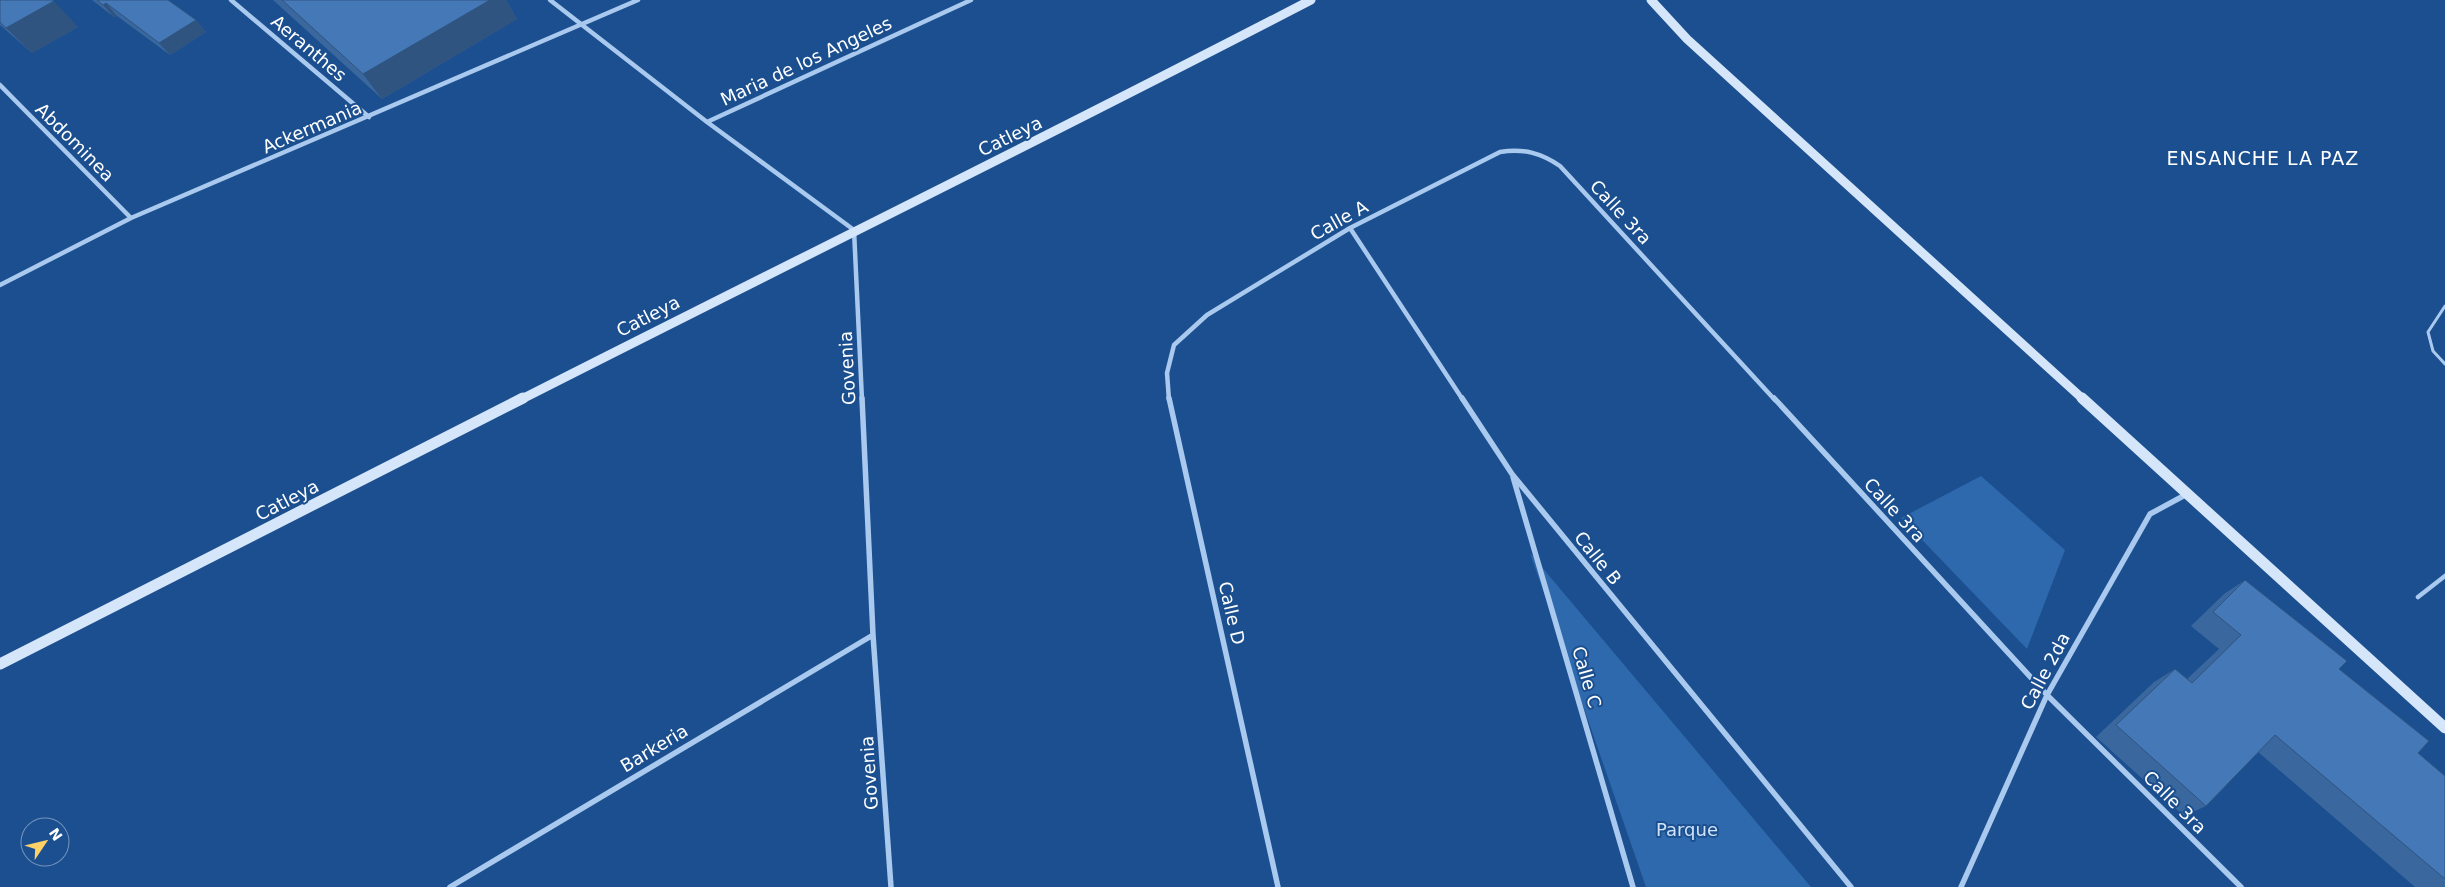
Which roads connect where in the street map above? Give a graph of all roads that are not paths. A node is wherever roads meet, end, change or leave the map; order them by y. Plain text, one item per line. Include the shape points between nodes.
1 (231, 0) edge
2 (550, 0) edge
3 (638, 0) edge
4 (971, 0) edge
5 (1311, 0) edge
6 (1651, 0) edge
7 (582, 23) junction
8 (0, 85) edge
9 (369, 117) junction
10 (707, 122) junction
11 (1533, 151) joint
12 (131, 218) junction
13 (1350, 228) junction
14 (854, 230) junction
15 (0, 285) edge
16 (2445, 306) edge
17 (1174, 345) joint
18 (2445, 364) edge
19 (1512, 474) junction
20 (2187, 494) junction
21 (2445, 576) edge
22 (2418, 597) dead end
23 (873, 635) junction
24 (0, 664) edge
25 (2047, 695) junction
26 (2445, 728) edge
27 (450, 887) edge
28 (891, 887) edge
29 (1278, 887) edge
30 (1633, 887) edge
31 (1851, 887) edge
32 (1961, 887) edge
33 (2241, 887) edge

1 - 9 street, Aeranthes
2 - 7 street
3 - 7 street, Ackermania
4 - 10 street, Maria de los Angeles
5 - 14 street, Catleya via 1077,121
6 - 20 street via 1687,39
7 - 9 street, Ackermania
7 - 10 street
8 - 12 street, Abdominea
9 - 12 street, Ackermania
10 - 14 street
11 - 13 street, Calle A via 1517,148 1500,152
11 - 25 street, Calle 3ra via 1560,166
12 - 15 street, Ackermania
13 - 17 street, Calle A via 1207,314
13 - 19 street, Calle B
14 - 23 street, Govenia
14 - 24 street, Catleya
16 - 18 lane via 2428,332 2433,352
17 - 29 street, Calle D via 1167,373 1170,405
19 - 30 street, Calle C
19 - 31 street, Calle B
20 - 25 street, Calle 2da via 2150,514
20 - 26 street
21 - 22 lane
23 - 27 street, Barkeria
23 - 28 street, Govenia
25 - 32 street, Calle 2da
25 - 33 street, Calle 3ra

